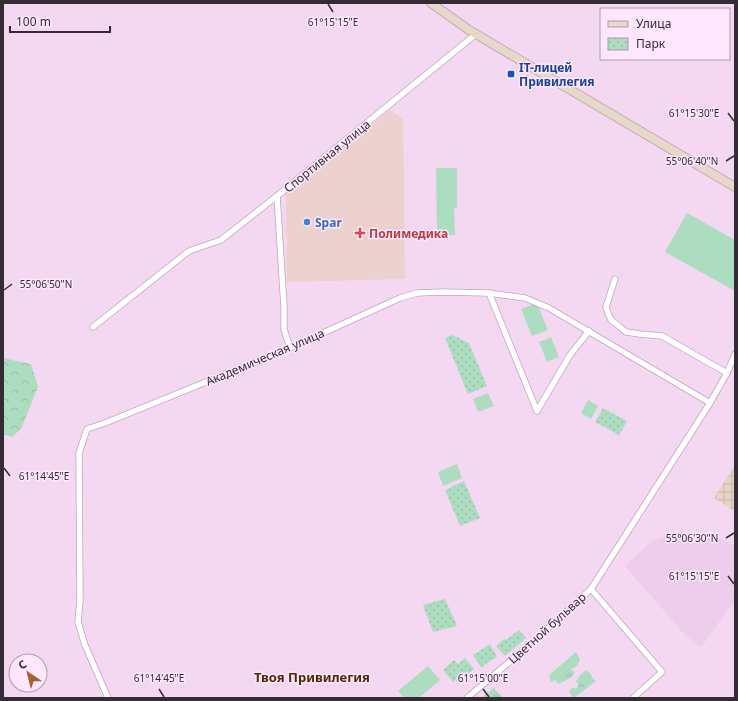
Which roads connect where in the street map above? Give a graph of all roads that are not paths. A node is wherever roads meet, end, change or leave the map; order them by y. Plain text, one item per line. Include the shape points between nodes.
1 (432, 3) edge
2 (476, 34) junction
3 (735, 187) edge
4 (277, 196) junction
5 (615, 279) dead end
6 (489, 293) junction
7 (93, 327) dead end
8 (589, 331) junction
9 (290, 348) junction
10 (735, 354) edge
11 (727, 373) junction
12 (710, 403) junction
13 (591, 589) junction
14 (108, 698) edge
15 (467, 698) edge
16 (633, 698) edge

1 - 2 street
2 - 3 street
2 - 4 street, Спортивная улица
4 - 7 street via 221,240 189,252
4 - 9 street, Спортивная улица via 284,329
5 - 11 street via 606,307 615,323 626,332 662,336
6 - 8 street, Академическая улица via 525,298 549,308
6 - 8 street via 537,411 570,355
6 - 9 street, Академическая улица via 442,292 408,295
8 - 12 street, Академическая улица
9 - 14 street, Академическая улица via 87,429 79,453 78,622
10 - 11 street, Цветной бульвар
11 - 12 street, Цветной бульвар
12 - 13 street, Цветной бульвар
13 - 15 street, Цветной бульвар
13 - 16 street via 662,672

